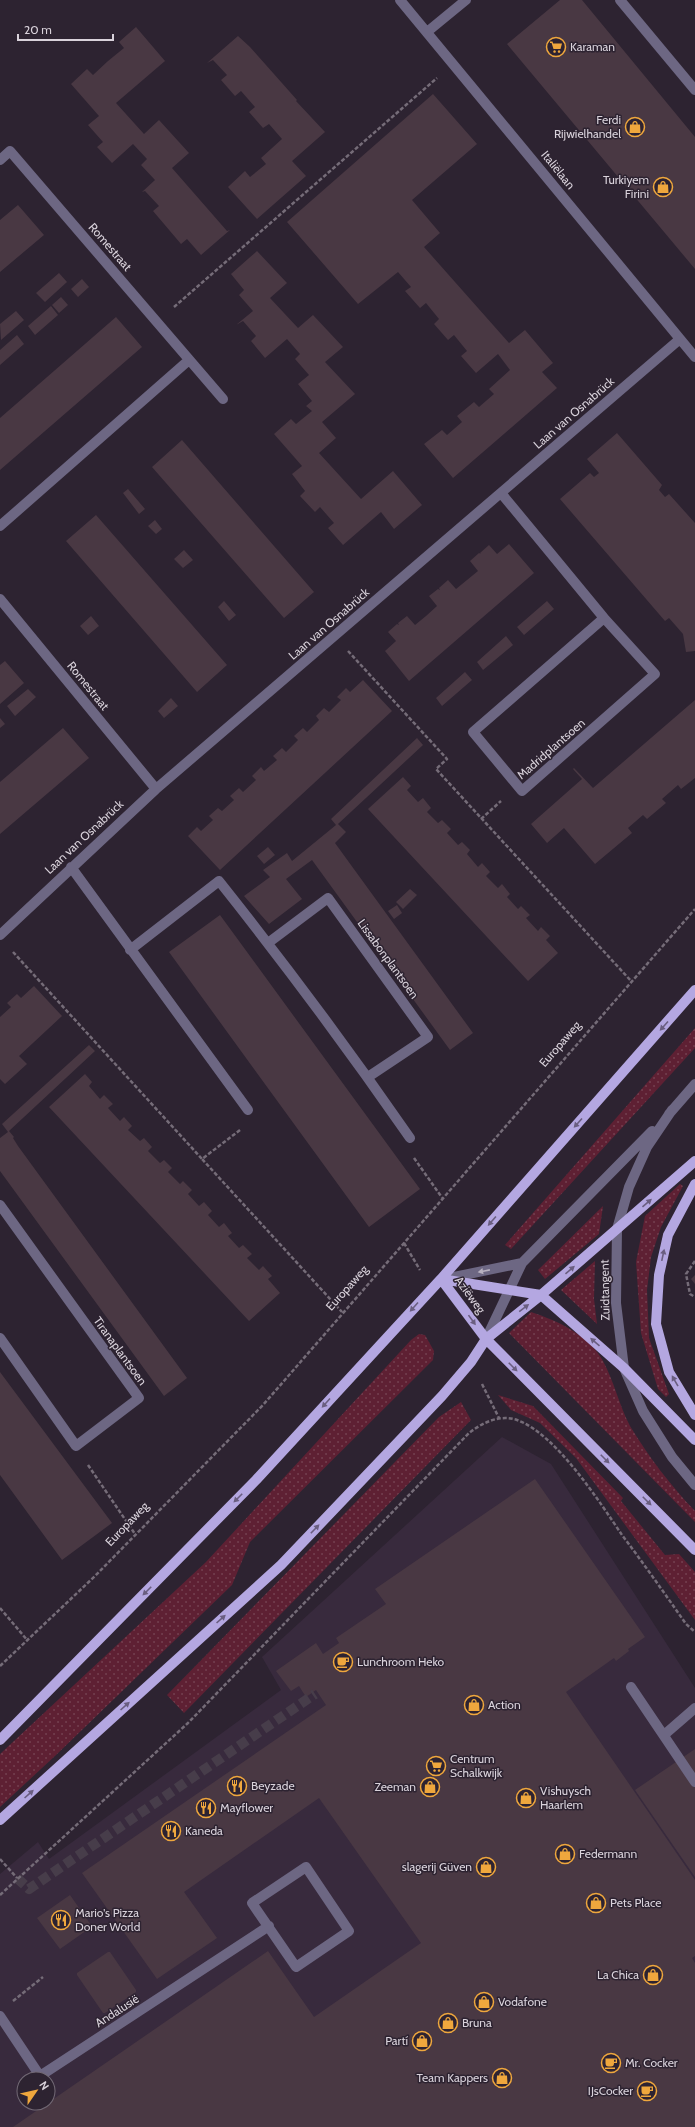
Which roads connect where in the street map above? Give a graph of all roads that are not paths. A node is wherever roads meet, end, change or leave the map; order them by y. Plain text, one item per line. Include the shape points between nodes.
1 (400, 0) edge
2 (466, 0) edge
3 (620, 0) edge
4 (427, 32) junction
5 (695, 90) edge
6 (0, 160) edge
7 (680, 338) junction
8 (695, 357) edge
9 (190, 360) junction
10 (223, 399) dead end
11 (501, 493) junction
12 (0, 526) edge
13 (0, 599) edge
14 (604, 618) junction
15 (156, 789) junction
16 (71, 867) junction
17 (0, 935) edge
18 (268, 943) junction
19 (130, 950) junction
20 (695, 990) edge
21 (368, 1077) junction
22 (695, 1084) edge
23 (248, 1110) road end
24 (672, 1110) junction
25 (410, 1138) road end
26 (695, 1161) edge
27 (695, 1184) edge
28 (0, 1205) edge
29 (617, 1229) junction
30 (522, 1263) junction
31 (441, 1279) junction
32 (510, 1290) junction
33 (541, 1295) junction
34 (0, 1338) edge
35 (486, 1339) junction
36 (624, 1368) junction
37 (695, 1415) edge
38 (695, 1440) edge
39 (695, 1485) edge
40 (695, 1550) edge
41 (631, 1687) dead end
42 (695, 1708) edge
43 (664, 1735) junction
44 (0, 1740) edge
45 (695, 1782) edge
46 (0, 1820) edge
47 (269, 1926) junction
48 (0, 2016) edge

1 - 4 street, Italiëlaan
2 - 4 street
3 - 5 street
4 - 7 street, Italiëlaan
6 - 9 street, Romestraat via 10,151
7 - 8 street, Italiëlaan
7 - 11 street, Laan van Osnabrück
9 - 10 street, Romestraat
9 - 12 street
11 - 14 street, Madridplantsoen
11 - 15 street, Laan van Osnabrück
13 - 15 street, Romestraat
14 - 14 street, Madridplantsoen via 656,674 522,792 473,732
15 - 16 street, Laan van Osnabrück
16 - 17 street, Laan van Osnabrück
16 - 19 street
18 - 19 street via 218,881
18 - 21 street
18 - 21 street, Lissabonplantsoen via 328,898 428,1037
19 - 23 street
20 -> 31 main road
21 - 25 street
22 - 24 street, Zuidtangent
24 - 29 street, Zuidtangent via 647,1147 629,1187
24 - 30 street, Zuidtangent
29 -> 26 main road
37 -> 27 main road via 669,1372 656,1324 659,1275 668,1235
28 - 34 street, Tiranaplantsoen via 139,1398 76,1446
33 -> 29 main road
29 - 36 street, Zuidtangent via 616,1303
30 -> 31 street
30 - 32 street, Zuidtangent
31 - 32 main road, Aziëweg
31 -> 35 main road, Aziëweg
31 -> 44 main road via 256,1480
32 - 33 main road, Aziëweg
32 - 35 street, Zuidtangent
35 -> 33 main road
36 -> 33 main road
35 -> 40 main road, Aziëweg
46 -> 35 main road via 281,1564 442,1396 471,1362
36 - 38 main road
36 - 39 street, Zuidtangent via 643,1411 672,1457
41 - 43 street
42 - 43 street
43 - 45 street
47 - 47 street via 296,1967 349,1931 306,1867 252,1903
47 - 48 street, Andalusië via 40,2076

